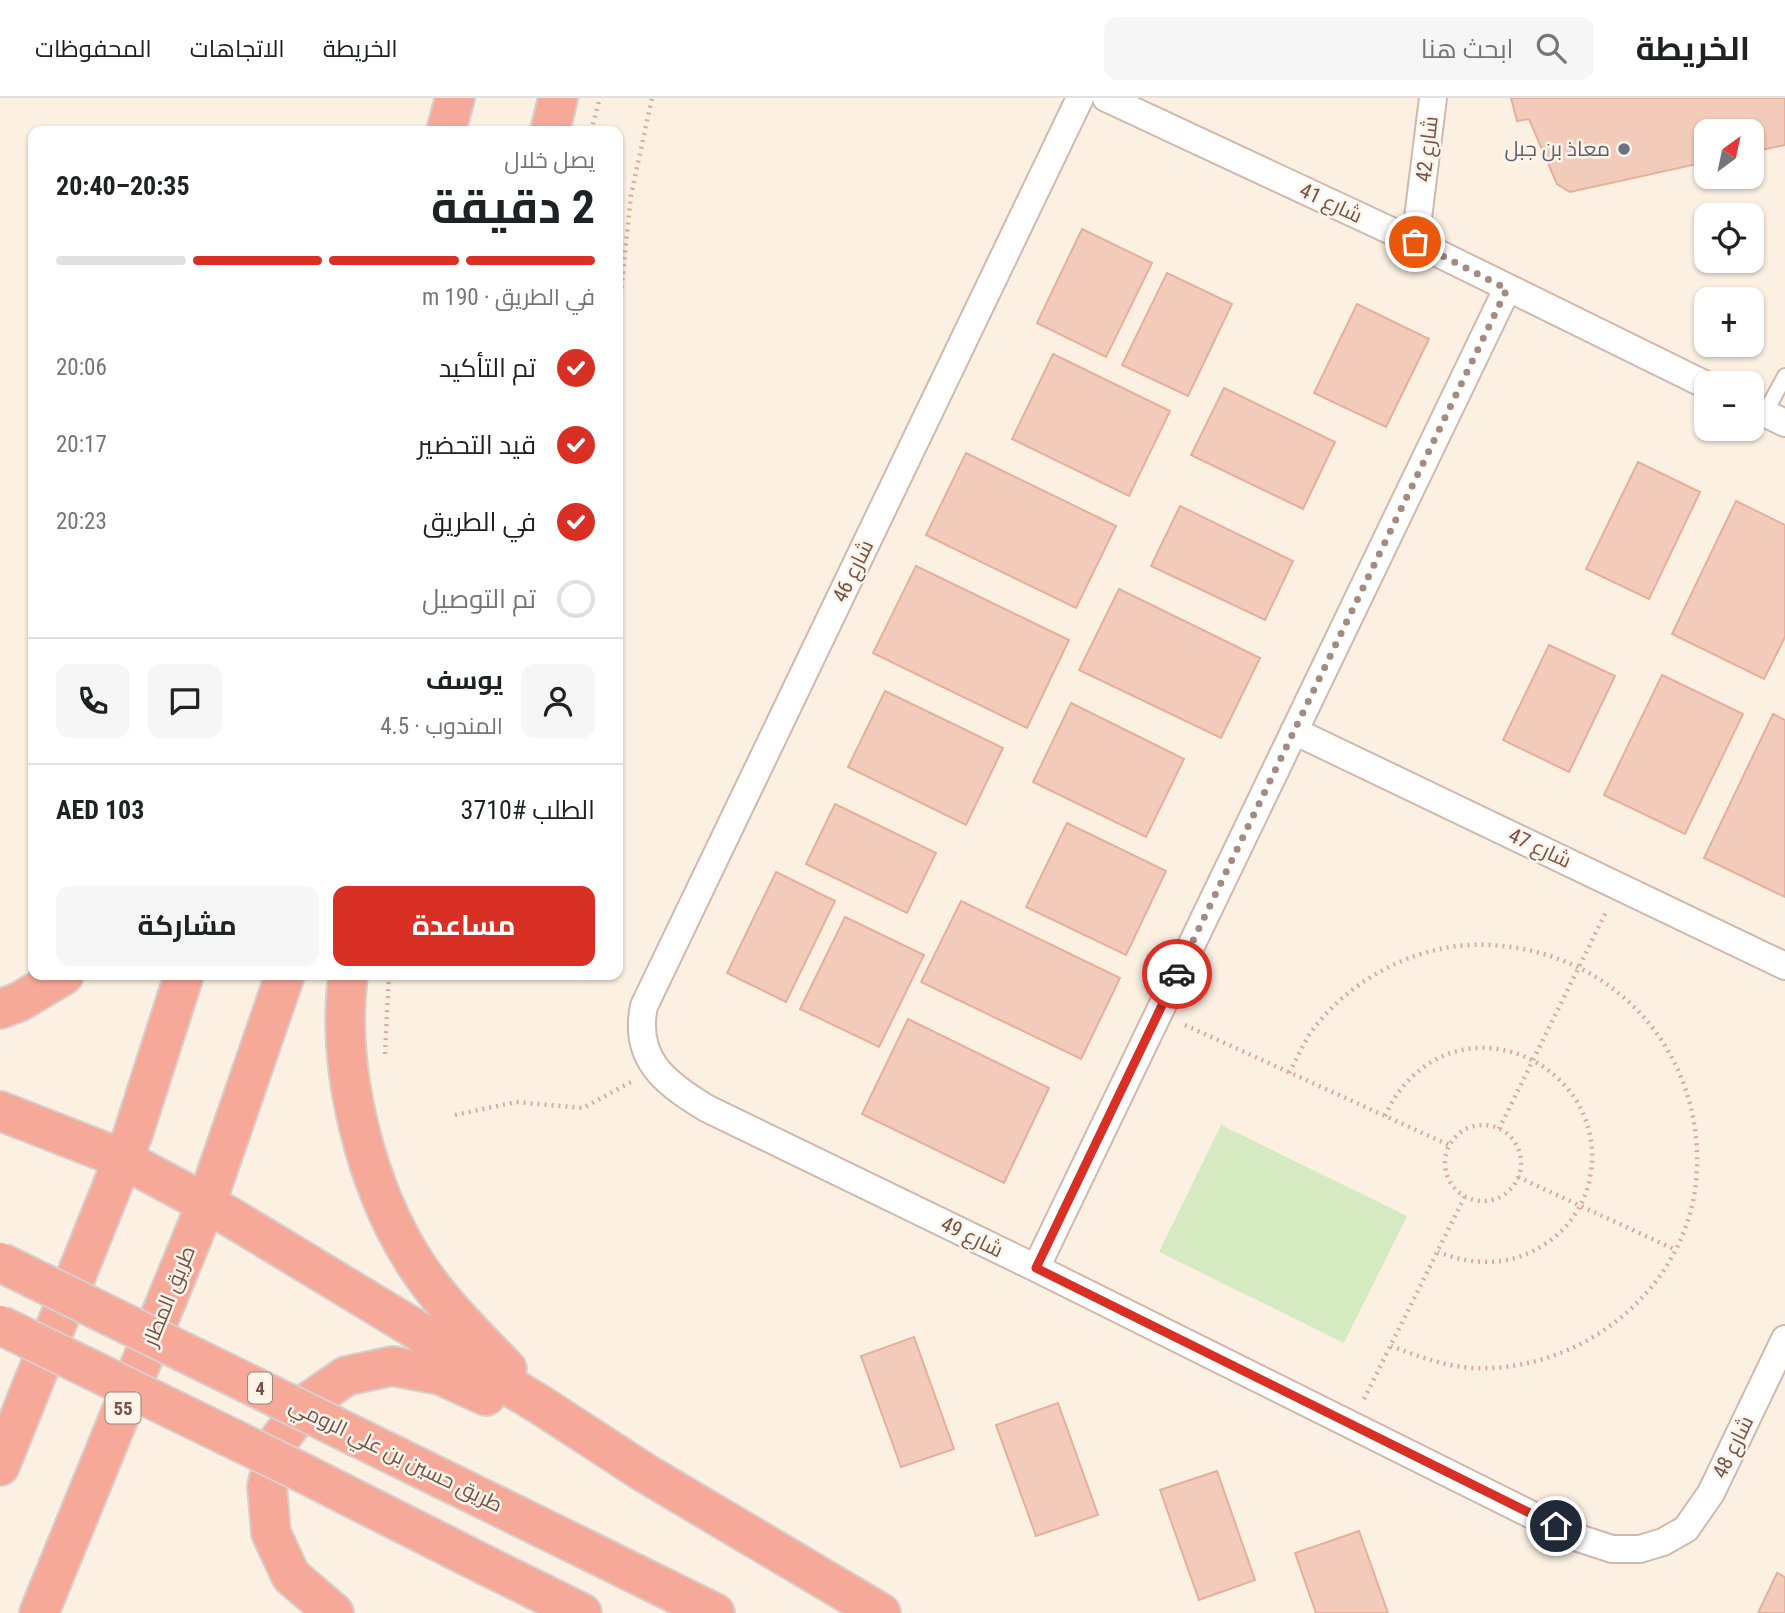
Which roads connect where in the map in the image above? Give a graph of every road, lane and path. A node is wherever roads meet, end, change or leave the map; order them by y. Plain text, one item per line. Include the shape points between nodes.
1 (455, 98) edge
2 (558, 98) edge
3 (600, 98) edge
4 (652, 98) edge
5 (1080, 98) edge
6 (1106, 98) edge
7 (1433, 98) edge
8 (447, 126) edge
9 (551, 126) edge
10 (592, 126) edge
11 (1415, 242) junction
12 (623, 273) edge
13 (1507, 289) junction
14 (1785, 376) edge
15 (1694, 379) edge
16 (1767, 415) edge
17 (1294, 731) junction
18 (1619, 886) junction
19 (1579, 966) junction
20 (1785, 966) edge
21 (56, 980) edge
22 (182, 980) edge
23 (283, 980) edge
24 (348, 980) edge
25 (389, 980) edge
26 (0, 1009) edge
27 (1158, 1013) junction
28 (385, 1056) dead end
29 (650, 1058) junction
30 (1533, 1059) junction
31 (1289, 1073) junction
32 (0, 1111) edge
33 (455, 1115) dead end
34 (1385, 1116) junction
35 (1499, 1129) junction
36 (1449, 1145) junction
37 (122, 1159) junction
38 (1518, 1177) junction
39 (1465, 1196) junction
40 (206, 1204) junction
41 (1581, 1206) junction
42 (1676, 1250) junction
43 (1438, 1252) junction
44 (0, 1262) edge
45 (1036, 1268) junction
46 (0, 1325) edge
47 (1785, 1339) edge
48 (1391, 1346) junction
49 (539, 1404) junction
50 (1352, 1424) junction
51 (0, 1466) edge
52 (1663, 1542) joint
53 (39, 1613) edge
54 (334, 1613) edge
55 (582, 1613) edge
56 (715, 1613) edge
57 (881, 1613) edge

1 - 8 highway
2 - 9 highway
3 - 10 path
4 - 12 path via 631,195
5 - 29 street, شارع 46 via 644,1006 640,1024
6 - 11 street, شارع 41
7 - 11 street, شارع 42
11 - 13 street, شارع 41
13 - 15 street, شارع 41
13 - 17 street
14 - 16 lane
17 - 18 street, شارع 47
17 - 27 street
18 - 19 path
18 - 20 street, شارع 47
19 - 30 path
19 - 31 path via 1539,951 1496,944 1453,946 1411,957 1372,976 1338,1002 1310,1035
19 - 42 path via 1614,988 1644,1017 1686,1088 1697,1170 1690,1211
21 - 26 highway
22 - 37 highway via 134,1135
23 - 40 highway, طريق المطار / 55
24 - 49 highway via 346,1026 354,1104 396,1229 447,1306
25 - 28 path
27 - 31 path
27 - 45 street
29 - 33 path via 583,1108 516,1102
29 - 45 street, شارع 49 via 674,1088 706,1108
30 - 34 path via 1490,1048 1446,1055 1409,1079
30 - 35 path
30 - 41 path via 1567,1085 1588,1123 1593,1165
31 - 34 path
32 - 37 highway
34 - 36 path
35 - 36 path via 1470,1127
35 - 38 path via 1518,1149
36 - 39 path via 1448,1177
37 - 40 highway
37 - 51 highway
38 - 39 path via 1505,1194 1493,1200
38 - 41 path
39 - 43 path
40 - 49 highway
40 - 53 highway, طريق المطار / 55
41 - 42 path
41 - 43 path via 1555,1238 1518,1258 1478,1263
42 - 48 path via 1654,1285 1626,1315 1592,1340 1553,1357 1513,1366 1471,1368 1430,1361
43 - 48 path
44 - 56 highway, طريق حسين بن علي الرومي / 4, bridge
45 - 50 street, شارع 49
46 - 55 highway, bridge
47 - 52 street, شارع 48 via 1711,1493 1686,1528
48 - 50 path
49 - 54 highway via 516,1406 495,1401 440,1375 392,1366 346,1377 307,1403 279,1440 267,1486 271,1533 291,1576
49 - 57 highway via 645,1474
50 - 52 street, شارع 49 via 1578,1538 1612,1549 1640,1549

